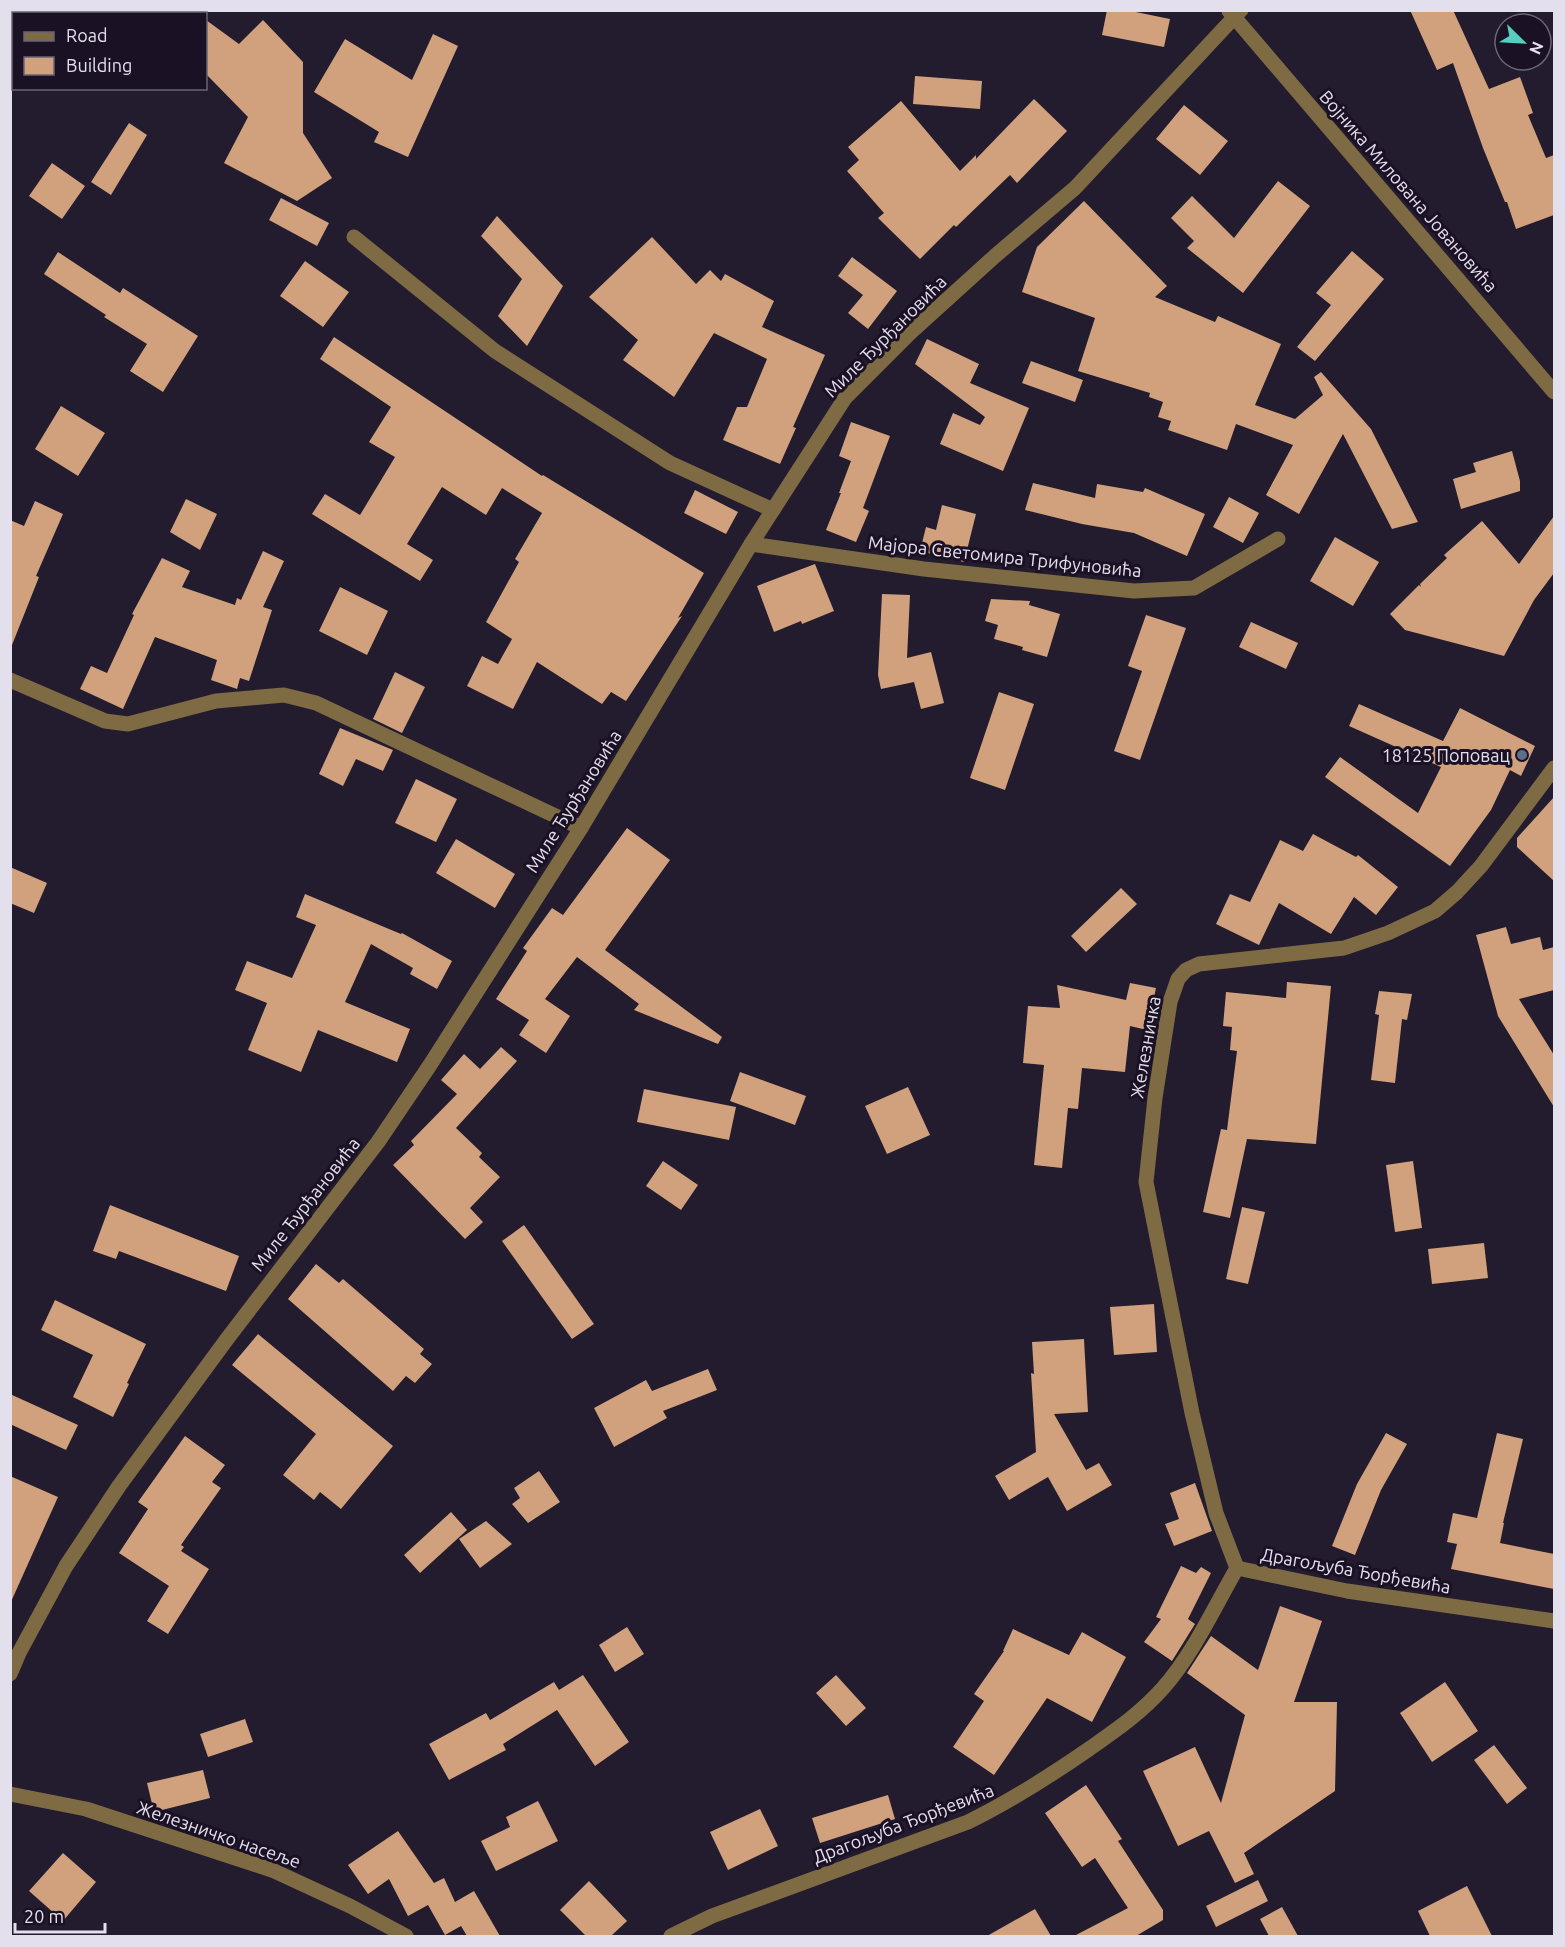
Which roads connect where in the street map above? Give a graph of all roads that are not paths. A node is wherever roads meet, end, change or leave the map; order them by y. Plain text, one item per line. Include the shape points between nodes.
1 (1234, 13) edge
2 (354, 237) dead end
3 (1554, 392) edge
4 (773, 510) junction
5 (1278, 539) dead end
6 (752, 544) junction
7 (10, 680) edge
8 (1554, 768) edge
9 (581, 828) junction
10 (1237, 1568) junction
11 (1554, 1621) edge
12 (10, 1674) edge
13 (10, 1794) edge
14 (406, 1936) edge
15 (671, 1936) edge

1 - 3 street, Војника Милована Јовановића
1 - 4 street, Миле Ђурђановића via 1076,189 979,270 845,398
2 - 4 street via 495,351 670,463
4 - 6 street, Миле Ђурђановића
5 - 6 street, Мајора Светомира Трифуновића via 1194,588 1134,591 924,570
6 - 9 street, Миле Ђурђановића
7 - 9 street via 105,721 128,723 216,701 284,695 316,703
8 - 10 street, Железничка via 1481,866 1435,911 1344,948 1199,964 1178,979 1168,1013 1146,1182 1192,1413 1216,1513
9 - 12 street, Миле Ђурђановића via 378,1142 119,1485 66,1566
10 - 11 street, Драгољуба Ђорђевића via 1347,1591
10 - 15 street, Драгољуба Ђорђевића via 1165,1687 1134,1718 1050,1777 968,1822 711,1916
13 - 14 street, Железничко насеље via 86,1809 272,1870

